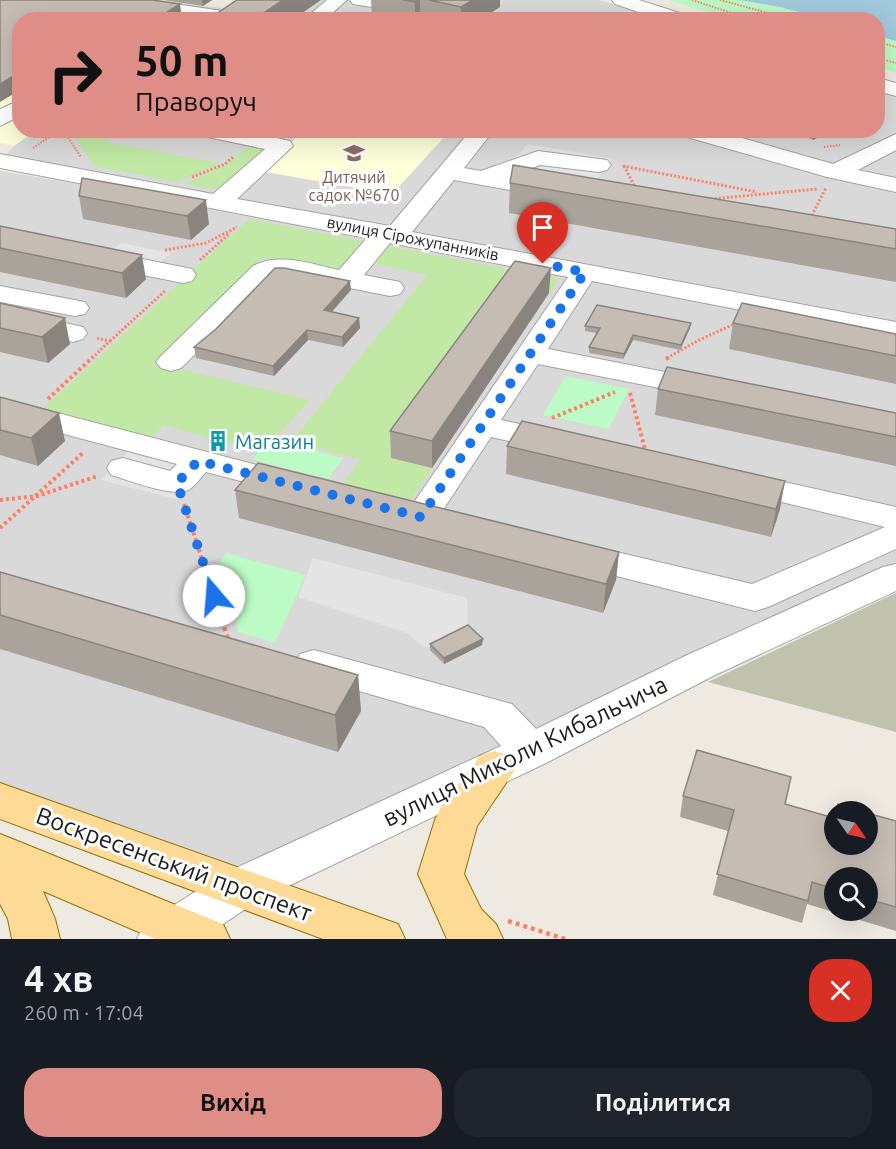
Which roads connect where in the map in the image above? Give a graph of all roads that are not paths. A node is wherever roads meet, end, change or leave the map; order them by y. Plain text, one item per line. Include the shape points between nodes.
1 (111, 0) edge
2 (338, 0) edge
3 (358, 0) edge
4 (621, 0) edge
5 (432, 10) dead end
6 (190, 12) edge
7 (322, 12) edge
8 (658, 12) edge
9 (250, 138) edge
10 (476, 138) edge
11 (711, 138) edge
12 (896, 141) edge
13 (0, 161) edge
14 (599, 165) road end
15 (26, 166) junction
16 (484, 178) junction
17 (440, 180) junction
18 (830, 180) junction
19 (0, 184) edge
20 (896, 185) edge
21 (576, 194) edge
22 (220, 201) junction
23 (391, 234) junction
24 (76, 254) edge
25 (585, 272) junction
26 (183, 275) dead end
27 (346, 279) junction
28 (390, 288) dead end
29 (0, 294) edge
30 (0, 316) edge
31 (896, 331) edge
32 (530, 354) junction
33 (171, 362) dead end
34 (734, 394) edge
35 (15, 411) edge
36 (483, 426) junction
37 (582, 448) edge
38 (123, 468) road end
39 (188, 472) junction
40 (707, 475) edge
41 (321, 492) edge
42 (388, 509) edge
43 (421, 517) junction
44 (896, 518) edge
45 (456, 526) edge
46 (896, 535) edge
47 (548, 548) edge
48 (896, 576) edge
49 (286, 656) edge
50 (513, 759) junction
51 (0, 801) edge
52 (0, 854) edge
53 (0, 871) edge
54 (241, 887) junction
55 (488, 928) edge
56 (182, 935) edge
57 (36, 939) edge
58 (381, 939) edge

1 - 6 street
2 - 7 street
3 - 5 street
4 - 8 street
9 - 22 street via 282,146
10 - 17 street
11 - 18 street
12 - 18 street
13 - 15 street, вулиця Сірожупанників
14 - 16 street via 538,158
15 - 19 street
15 - 22 street, вулиця Сірожупанників
16 - 17 street
16 - 21 street
17 - 23 street
18 - 20 street
22 - 23 street, вулиця Сірожупанників
23 - 25 street, вулиця Сірожупанників
23 - 27 street
24 - 26 street
25 - 31 street, вулиця Сірожупанників
25 - 32 street
27 - 28 street
27 - 33 street via 285,267 269,268
29 - 30 street via 74,321
32 - 34 street
32 - 36 street
35 - 39 street via 102,435
36 - 37 street
36 - 43 street
38 - 39 street
39 - 41 street
40 - 44 street
42 - 43 street
43 - 45 street
46 - 47 street via 755,598
48 - 50 street, вулиця Миколи Кибальчича via 699,666
49 - 50 street via 498,715
50 - 54 street, вулиця Миколи Кибальчича
50 - 55 main road via 457,820 441,874 464,924
51 - 54 main road, Воскресенський проспект
52 - 56 main road
53 - 57 main road via 16,888 33,917
54 - 56 street, вулиця Миколи Кибальчича
54 - 58 main road, Воскресенський проспект

